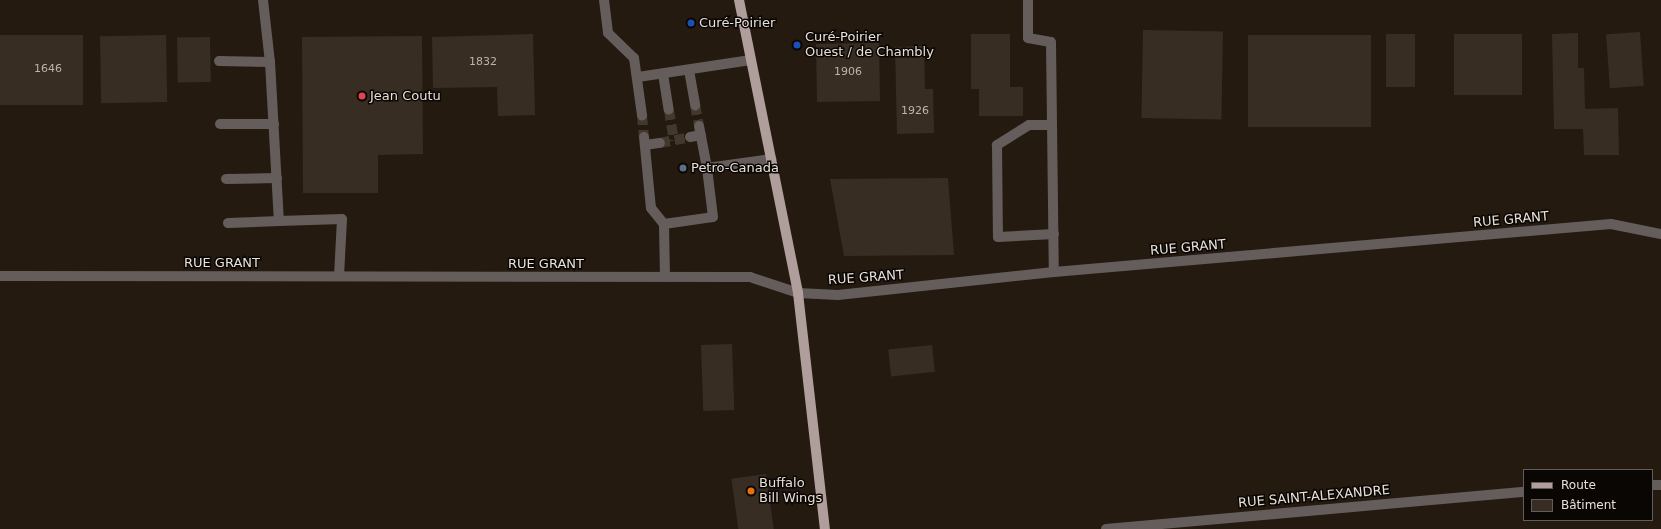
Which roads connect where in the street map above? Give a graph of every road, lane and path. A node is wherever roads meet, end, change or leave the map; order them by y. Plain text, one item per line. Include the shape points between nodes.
1 (263, 0) edge
2 (604, 0) edge
3 (739, 0) edge
4 (1028, 0) edge
5 (751, 60) junction
6 (219, 61) dead end
7 (270, 62) junction
8 (689, 70) junction
9 (663, 74) junction
10 (638, 77) junction
11 (695, 105) tunnel mouth
12 (668, 110) tunnel mouth
13 (642, 115) tunnel mouth
14 (220, 124) dead end
15 (274, 124) junction
16 (1052, 125) junction
17 (690, 137) tunnel mouth
18 (660, 143) tunnel mouth
19 (771, 159) junction
20 (707, 168) junction
21 (277, 178) junction
22 (226, 179) dead end
23 (279, 221) junction
24 (228, 223) dead end
25 (664, 224) junction
26 (1054, 234) junction
27 (1661, 234) edge
28 (1054, 272) junction
29 (0, 276) edge
30 (339, 276) junction
31 (665, 277) junction
32 (798, 293) junction
33 (1523, 492) edge
34 (825, 529) edge
35 (1106, 529) edge

1 - 7 street
2 - 10 street via 608,33 634,58
3 - 5 main road
4 - 16 street via 1028,38 1051,42
5 - 8 street
5 - 19 main road
6 - 7 street
7 - 15 street
8 - 9 street
8 - 11 street
9 - 10 street
9 - 12 street
10 - 13 street
14 - 15 street
15 - 21 street
16 - 26 street
16 - 26 street via 1029,125 998,145 998,237
17 - 20 street via 700,131
18 - 25 street via 644,141 651,208
19 - 20 street
19 - 32 main road
20 - 25 street via 712,217
21 - 22 street
21 - 23 street
23 - 24 street
23 - 30 street via 342,219
25 - 31 street
26 - 28 street
27 - 28 street, RUE GRANT via 1611,224
28 - 32 street, RUE GRANT via 838,295
29 - 30 street, RUE GRANT
30 - 31 street, RUE GRANT
31 - 32 street, RUE GRANT via 750,277
32 - 34 main road
33 - 35 street, RUE SAINT-ALEXANDRE

